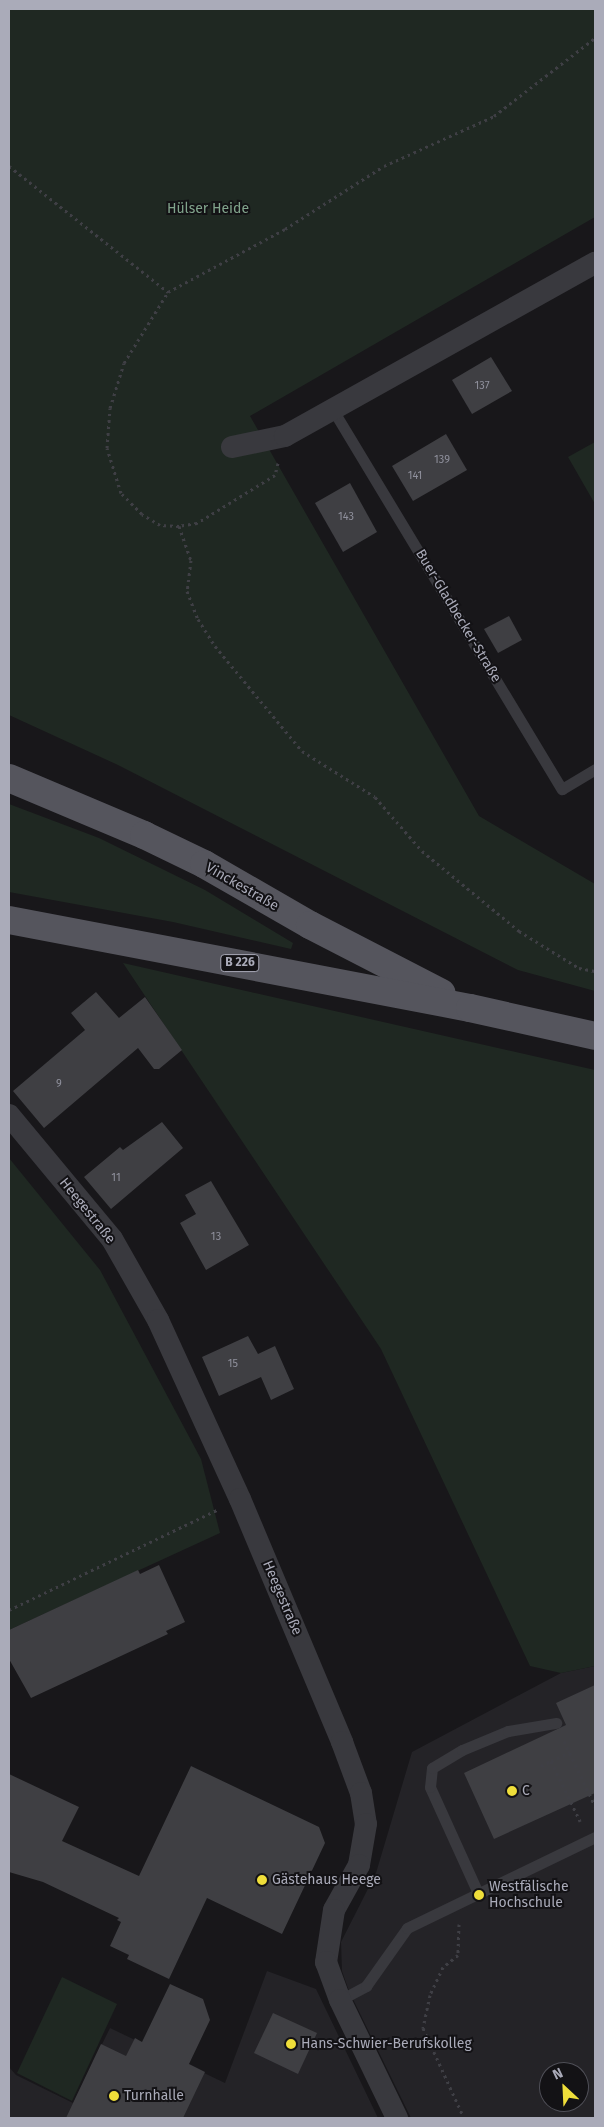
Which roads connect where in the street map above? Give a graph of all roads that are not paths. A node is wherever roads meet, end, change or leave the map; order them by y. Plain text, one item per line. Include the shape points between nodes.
1 (595, 263) edge
2 (333, 410) junction
3 (232, 447) dead end
4 (595, 769) edge
5 (9, 778) edge
6 (9, 920) edge
7 (470, 1008) junction
8 (595, 1036) edge
9 (9, 1115) edge
10 (556, 1723) road end
11 (592, 1838) edge
12 (478, 1893) junction
13 (340, 2000) junction
14 (397, 2118) edge

1 - 2 street
2 - 3 street via 285,436
2 - 4 lane, Buer-Gladbecker-Straße via 562,789
5 - 7 main road, Vinckestraße / B 226 via 195,860 310,925
6 - 7 main road, Vinckestraße / B 226
7 - 8 main road, Vinckestraße / B 226
9 - 13 street, Heegestraße via 112,1239 158,1320 240,1499 361,1793 366,1824 359,1865 334,1910 326,1962
10 - 12 lane via 508,1731 462,1750 432,1768 430,1787
11 - 12 lane
12 - 13 lane via 406,1928 366,1986
13 - 14 street, Heegestraße

